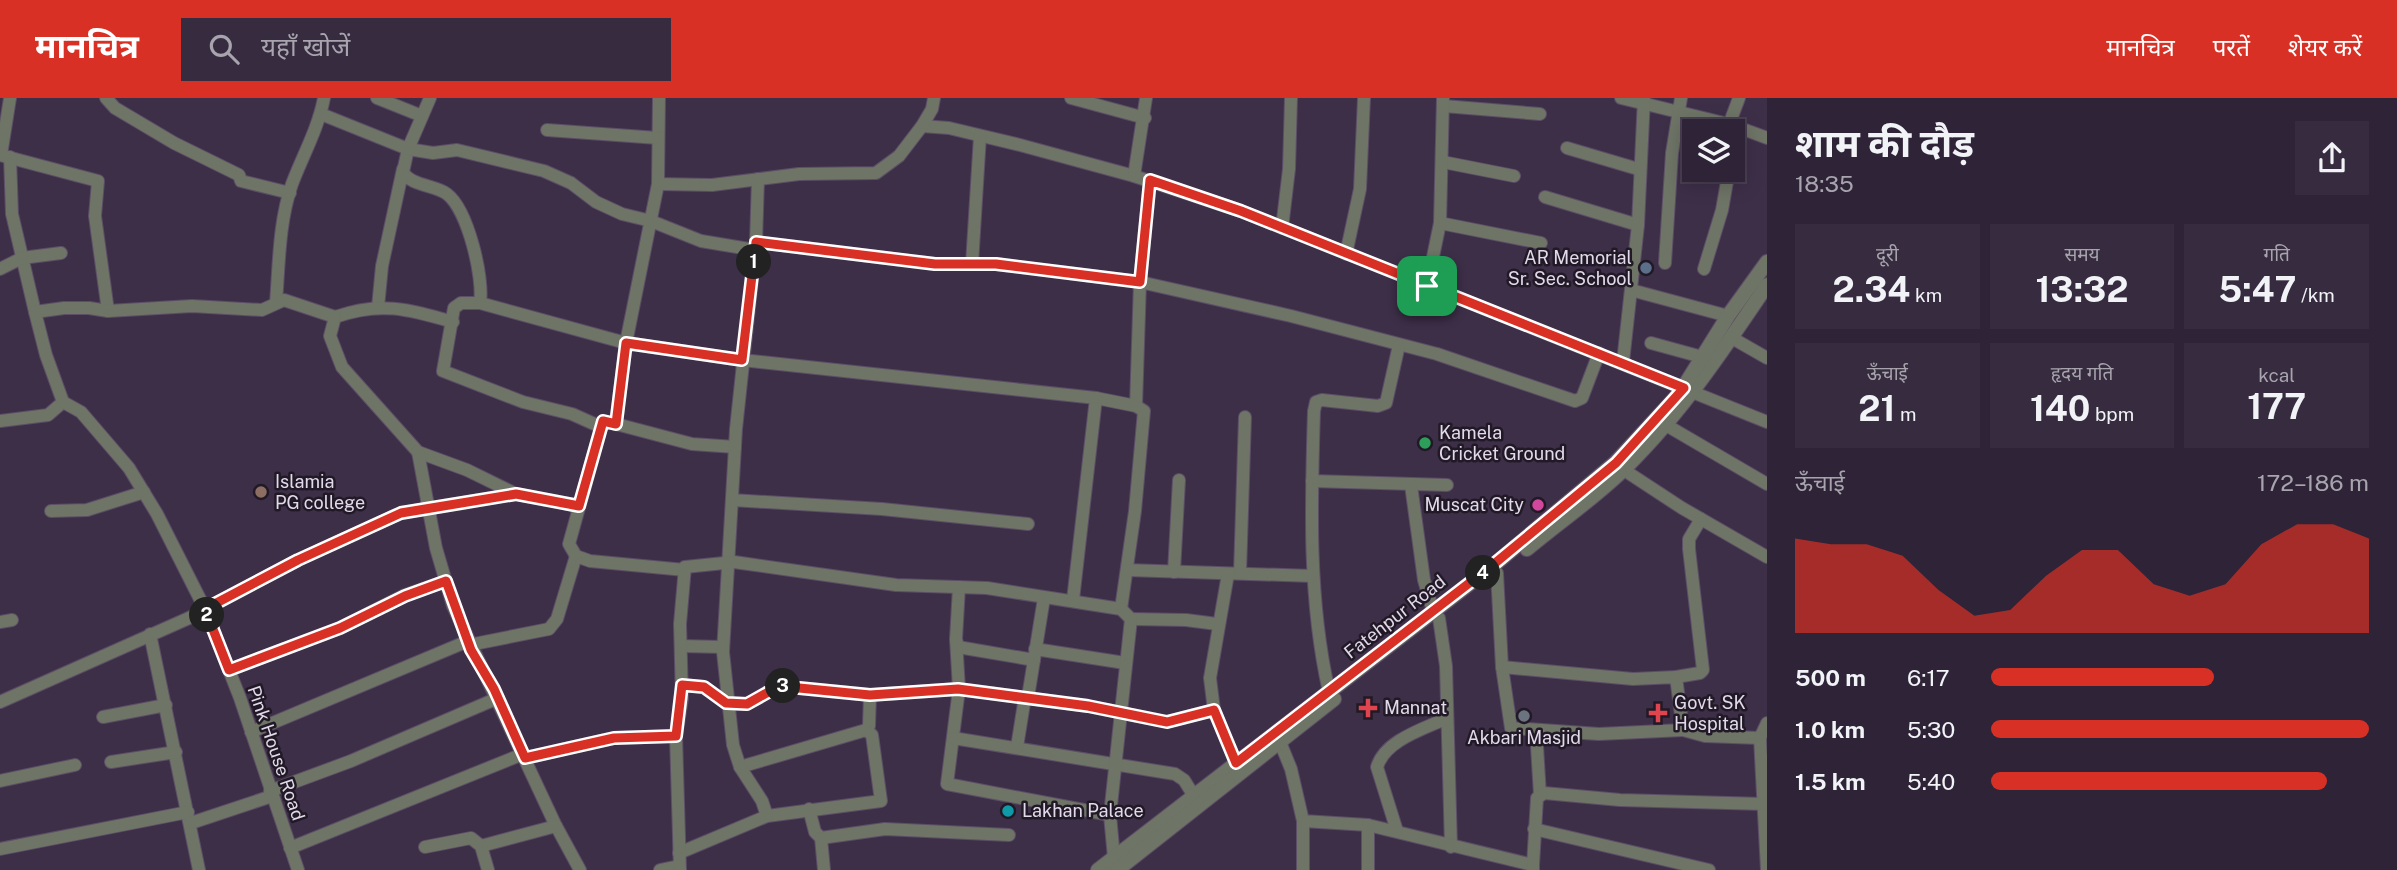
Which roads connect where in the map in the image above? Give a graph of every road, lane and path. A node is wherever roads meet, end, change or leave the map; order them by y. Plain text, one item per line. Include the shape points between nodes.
1 (10, 98) edge
2 (106, 98) edge
3 (324, 98) edge
4 (377, 98) edge
5 (430, 98) edge
6 (659, 98) edge
7 (934, 98) edge
8 (1071, 98) edge
9 (1146, 98) edge
10 (1291, 98) edge
11 (1364, 98) edge
12 (1620, 98) edge
13 (1681, 98) edge
14 (1739, 98) edge
15 (1644, 101) edge
16 (1443, 102) edge
17 (321, 114) junction
18 (1540, 114) dead end
19 (1677, 114) junction
20 (422, 116) junction
21 (1145, 118) junction
22 (1695, 119) edge
23 (1731, 119) edge
24 (922, 126) junction
25 (547, 130) dead end
26 (1745, 132) edge
27 (980, 136) junction
28 (658, 138) junction
29 (1767, 138) edge
30 (1567, 148) dead end
31 (408, 149) junction
32 (4, 156) edge
33 (1443, 162) junction
34 (403, 169) junction
35 (1638, 169) junction
36 (1134, 176) junction
37 (1514, 176) dead end
38 (758, 179) junction
39 (1150, 180) junction
40 (1727, 182) edge
41 (658, 184) junction
42 (290, 192) junction
43 (1545, 197) dead end
44 (651, 221) junction
45 (1440, 223) junction
46 (1638, 225) junction
47 (1282, 228) junction
48 (1541, 243) dead end
49 (756, 246) junction
50 (61, 253) dead end
51 (1346, 254) junction
52 (22, 258) junction
53 (1767, 262) edge
54 (1665, 263) dead end
55 (972, 264) junction
56 (0, 269) edge
57 (1704, 269) dead end
58 (1140, 282) junction
59 (1427, 286) junction
60 (1766, 289) edge
61 (1631, 290) junction
62 (276, 303) junction
63 (480, 303) junction
64 (378, 307) junction
65 (35, 312) junction
66 (108, 312) junction
67 (1728, 316) junction
68 (335, 317) junction
69 (453, 322) junction
70 (1732, 338) junction
71 (626, 343) junction
72 (1651, 343) dead end
73 (1399, 345) junction
74 (1599, 353) junction
75 (1702, 357) junction
76 (1767, 358) edge
77 (742, 360) junction
78 (1623, 362) junction
79 (1688, 390) junction
80 (1096, 398) junction
81 (63, 402) junction
82 (1136, 407) junction
83 (1245, 417) dead end
84 (0, 421) edge
85 (1767, 422) edge
86 (616, 424) junction
87 (1666, 425) junction
88 (601, 427) junction
89 (735, 447) junction
90 (418, 452) junction
91 (1624, 470) junction
92 (1179, 480) dead end
93 (1312, 481) junction
94 (1767, 484) edge
95 (1411, 485) junction
96 (1447, 485) dead end
97 (144, 492) junction
98 (516, 494) junction
99 (732, 500) junction
100 (579, 506) junction
101 (430, 509) junction
102 (51, 511) dead end
103 (1701, 519) junction
104 (1028, 524) dead end
105 (576, 556) junction
106 (1767, 557) edge
107 (728, 563) junction
108 (685, 570) junction
109 (1127, 570) junction
110 (1174, 572) junction
111 (1234, 573) junction
112 (1497, 573) junction
113 (1313, 576) junction
114 (446, 581) junction
115 (959, 587) junction
116 (1044, 598) junction
117 (1073, 600) junction
118 (1121, 608) junction
119 (205, 609) junction
120 (1436, 614) junction
121 (1131, 619) junction
122 (1217, 624) junction
123 (150, 634) junction
124 (956, 639) junction
125 (468, 643) junction
126 (681, 646) junction
127 (723, 647) junction
128 (1034, 654) junction
129 (1125, 663) junction
130 (1502, 667) junction
131 (229, 670) junction
132 (1676, 677) junction
133 (682, 685) junction
134 (958, 689) junction
135 (1329, 692) junction
136 (870, 695) junction
137 (1027, 697) junction
138 (498, 698) junction
139 (0, 702) edge
140 (726, 703) junction
141 (166, 705) junction
142 (1214, 710) junction
143 (1122, 714) junction
144 (103, 717) dead end
145 (1447, 718) junction
146 (1301, 719) junction
147 (1767, 723) edge
148 (866, 730) junction
149 (1536, 730) junction
150 (1683, 730) junction
151 (251, 732) junction
152 (676, 736) junction
153 (953, 738) junction
154 (1760, 738) junction
155 (1280, 742) junction
156 (1017, 747) junction
157 (176, 752) junction
158 (524, 756) junction
159 (111, 762) dead end
160 (1116, 762) junction
161 (1236, 763) junction
162 (75, 765) dead end
163 (740, 767) junction
164 (0, 781) edge
165 (1765, 782) edge
166 (271, 794) junction
167 (1540, 794) junction
168 (1194, 796) junction
169 (1764, 804) junction
170 (809, 809) junction
171 (1111, 815) junction
172 (766, 816) junction
173 (189, 817) junction
174 (1303, 821) junction
175 (1368, 825) junction
176 (556, 826) junction
177 (1534, 829) junction
178 (1397, 831) junction
179 (1009, 835) dead end
180 (821, 838) junction
181 (1766, 842) edge
182 (481, 846) junction
183 (1451, 846) junction
184 (425, 847) dead end
185 (290, 848) junction
186 (0, 849) edge
187 (679, 863) edge
188 (1115, 864) edge
189 (1533, 867) edge
190 (199, 870) edge
191 (298, 870) edge
192 (488, 870) edge
193 (580, 870) edge
194 (660, 870) edge
195 (824, 870) edge
196 (1098, 870) edge
197 (1303, 870) edge
198 (1368, 870) edge
199 (1709, 870) edge
200 (1767, 870) edge

1 - 32 street
2 - 42 street via 174,143 239,175 241,181
3 - 17 street
4 - 20 street
5 - 20 street
6 - 28 street
7 - 24 street
8 - 21 street
9 - 21 street
10 - 47 street
11 - 51 street via 1360,189
12 - 15 street
13 - 19 street
14 - 23 street
15 - 19 street
15 - 35 street
16 - 18 street
16 - 33 street
17 - 31 street
17 - 42 street
19 - 22 street
19 - 54 street
20 - 31 street
21 - 36 street
24 - 27 street
24 - 38 street via 899,156 876,173
25 - 28 street
26 - 29 street
27 - 36 street
27 - 55 street
28 - 41 street
30 - 35 street
31 - 34 street
31 - 44 street via 457,150 512,162 571,183 605,207
32 - 52 street
32 - 66 street via 98,181 95,216
33 - 37 street
33 - 45 street
34 - 63 street via 406,177 445,192 456,206 480,270
34 - 64 street
35 - 46 street
36 - 39 street
38 - 41 street
38 - 49 street
39 - 47 street
39 - 58 street
40 - 57 street
41 - 44 street
42 - 62 street
43 - 46 street
44 - 49 street via 701,241
44 - 71 street
45 - 48 street
45 - 59 street
46 - 61 street
47 - 51 street
49 - 55 street
49 - 77 street
50 - 52 street
51 - 59 street
52 - 56 street
52 - 65 street
53 - 67 street, Fatehpur Road
55 - 58 street
58 - 73 street
58 - 82 street
59 - 74 street
60 - 70 street
61 - 67 street
61 - 78 street
62 - 66 street via 262,310 192,306
62 - 68 street via 289,301
63 - 69 street via 461,303 454,308
63 - 71 street
64 - 68 street
64 - 69 street
65 - 66 street via 89,308
65 - 81 street
67 - 75 street, Fatehpur Road
68 - 90 street via 330,337 342,366
69 - 88 street via 443,371
70 - 76 street
70 - 79 street
71 - 77 street
71 - 86 street
72 - 75 street
73 - 74 street via 1575,401 1582,398
73 - 93 street via 1386,402 1378,406 1316,402
74 - 78 street
75 - 79 street, Fatehpur Road
77 - 80 street
77 - 89 street
78 - 79 street
79 - 85 street
79 - 87 street
79 - 120 street, Fatehpur Road via 1616,463
80 - 82 street
80 - 117 street
81 - 84 street via 48,415
81 - 97 street, Pink House Road via 82,412
82 - 109 street via 1144,411
83 - 111 street
86 - 88 street via 603,421
86 - 89 street via 692,444
87 - 91 street
87 - 94 street
88 - 100 street
89 - 99 street
90 - 98 street
90 - 101 street
91 - 103 street
91 - 112 street
92 - 110 street
93 - 95 street
93 - 113 street
95 - 96 street
95 - 120 street via 1424,580
97 - 102 street via 87,510
97 - 119 street, Pink House Road
98 - 100 street
98 - 101 street
99 - 104 street
99 - 107 street
100 - 105 street via 569,544
101 - 114 street
101 - 119 street via 401,513
103 - 106 street
103 - 132 street via 1689,539 1689,549 1703,670
105 - 108 street
105 - 125 street via 557,620 549,629
107 - 108 street
107 - 115 street via 897,585
107 - 127 street
108 - 126 street
109 - 110 street
109 - 118 street
110 - 111 street
111 - 113 street
111 - 122 street
112 - 120 street
112 - 130 street
113 - 135 street
114 - 125 street
114 - 131 street
115 - 116 street
115 - 124 street
116 - 117 street
116 - 128 street
117 - 118 street
118 - 121 street
119 - 123 street
119 - 131 street, Pink House Road
120 - 135 street, Fatehpur Road
120 - 145 street via 1446,666
120 - 146 street
121 - 122 street
121 - 129 street
122 - 142 street via 1210,678
123 - 139 street
123 - 141 street
124 - 128 street via 958,647
124 - 134 street
125 - 138 street
125 - 151 street
126 - 127 street
126 - 133 street
127 - 140 street
128 - 129 street
128 - 137 street
129 - 143 street
130 - 132 street via 1633,679
130 - 149 street via 1508,723 1511,728
131 - 151 street, Pink House Road
132 - 150 street
133 - 140 street via 704,687
133 - 152 street
134 - 136 street
134 - 137 street
134 - 153 street
135 - 146 street, Fatehpur Road
136 - 140 street via 779,686 747,704
136 - 148 street
137 - 143 street
137 - 156 street
138 - 158 street
138 - 166 street
140 - 163 street
141 - 144 street
141 - 157 street
142 - 143 street via 1167,722
142 - 161 street
143 - 160 street
145 - 178 street via 1389,747 1380,759 1377,767
145 - 183 street
146 - 155 street
146 - 161 street, Fatehpur Road
147 - 154 street
148 - 163 street
148 - 170 street via 872,736 881,801
149 - 150 street via 1599,734
149 - 167 street
150 - 154 street via 1705,736
151 - 166 street, Pink House Road
152 - 158 street via 614,738
152 - 187 street
153 - 156 street
153 - 171 street via 947,784
154 - 165 street
155 - 174 street
155 - 188 street
156 - 160 street
157 - 159 street
157 - 173 street
158 - 176 street
158 - 185 street
160 - 168 street via 1180,776
160 - 171 street
161 - 168 street, Fatehpur Road
162 - 164 street
163 - 172 street
165 - 169 street
166 - 173 street
166 - 185 street, Pink House Road
167 - 169 street
167 - 177 street
168 - 188 street, Fatehpur Road
169 - 181 street
170 - 172 street
170 - 180 street
171 - 188 street
172 - 187 street
173 - 186 street
173 - 190 street
174 - 175 street
174 - 197 street
175 - 178 street
175 - 198 street
176 - 182 street
176 - 193 street
177 - 189 street
177 - 199 street
178 - 183 street
179 - 180 street via 885,829
180 - 195 street
181 - 200 street
182 - 184 street via 471,838
182 - 192 street
183 - 189 street
185 - 191 street, Pink House Road
187 - 194 street
188 - 196 street, Fatehpur Road

